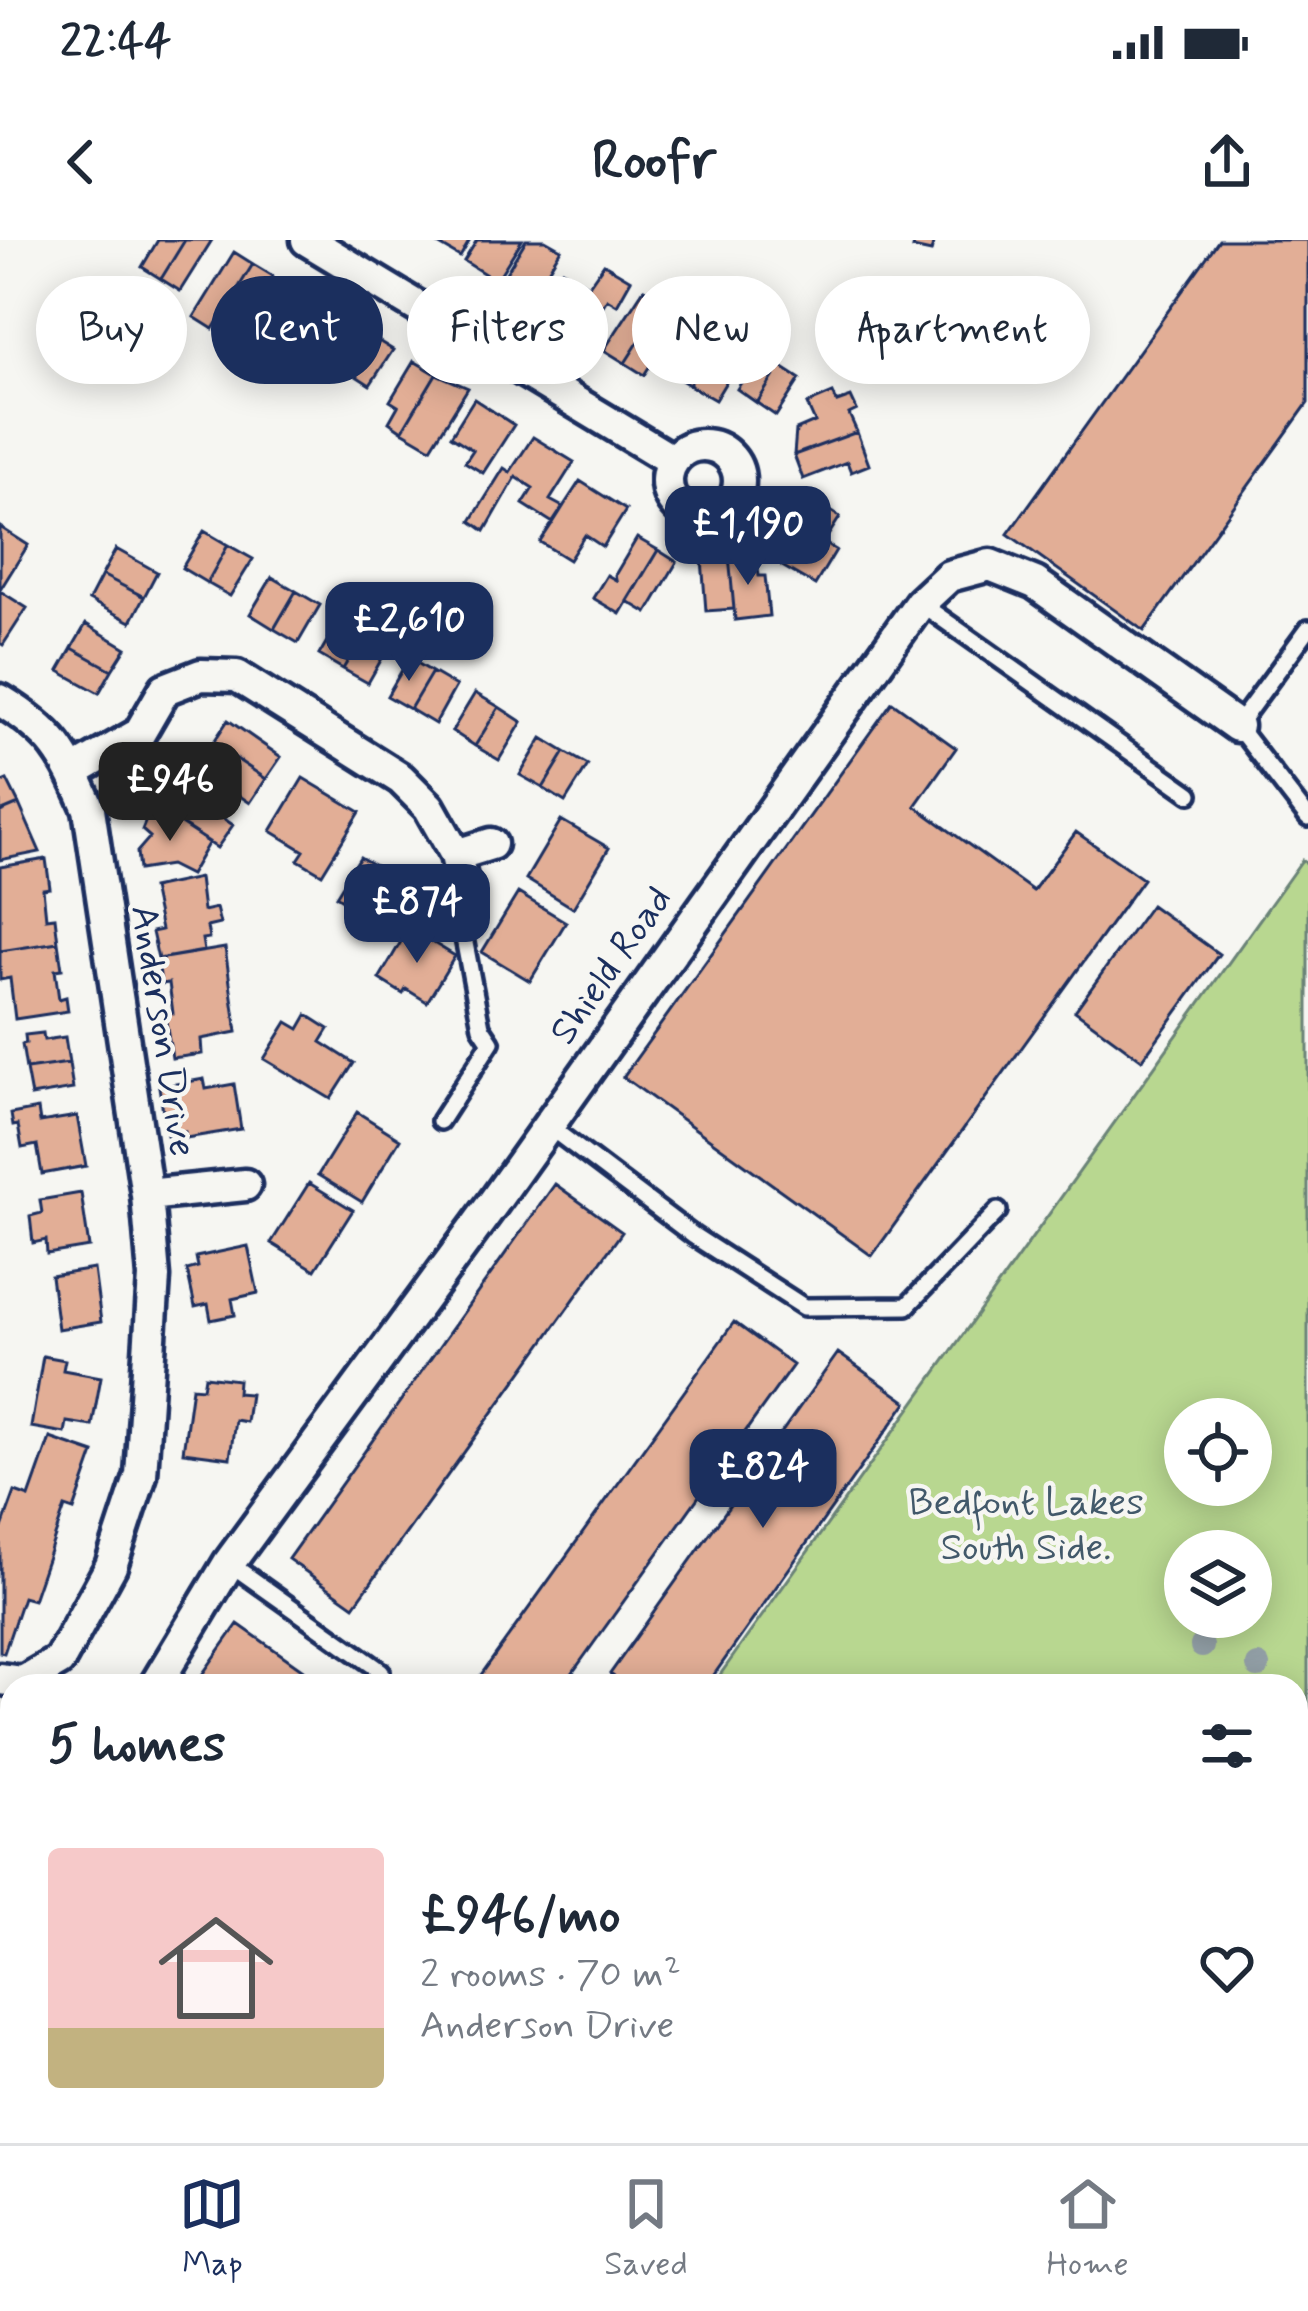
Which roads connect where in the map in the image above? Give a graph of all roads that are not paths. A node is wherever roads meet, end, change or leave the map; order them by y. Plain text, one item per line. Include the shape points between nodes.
1 (307, 240) edge
2 (673, 461) dead end
3 (920, 602) junction
4 (1308, 629) edge
5 (0, 700) edge
6 (1237, 726) junction
7 (73, 772) junction
8 (1190, 794) dead end
9 (1308, 818) edge
10 (491, 844) dead end
11 (456, 855) junction
12 (465, 896) joint
13 (440, 1121) dead end
14 (547, 1126) junction
15 (245, 1185) dead end
16 (147, 1195) junction
17 (998, 1211) dead end
18 (230, 1564) junction
19 (381, 1671) dead end
20 (37, 1674) edge
21 (161, 1674) edge

1 - 2 street
3 - 6 street, Shield Road via 949,576 990,565 1035,583
3 - 8 lane
3 - 14 street, Shield Road
4 - 6 lane
5 - 7 street, Anderson Drive via 32,720
6 - 9 lane
7 - 11 street via 139,734 166,689 201,675 238,676 401,778
7 - 16 street, Anderson Drive via 89,808
10 - 11 street
11 - 12 street
12 - 13 lane via 459,912 481,1027 491,1042
14 - 17 lane via 804,1307 907,1306
14 - 18 street, Shield Road
15 - 16 street, Anderson Drive
16 - 20 street, Anderson Drive via 154,1277 140,1475 111,1566 59,1661
18 - 19 lane
18 - 21 street, Shield Road

